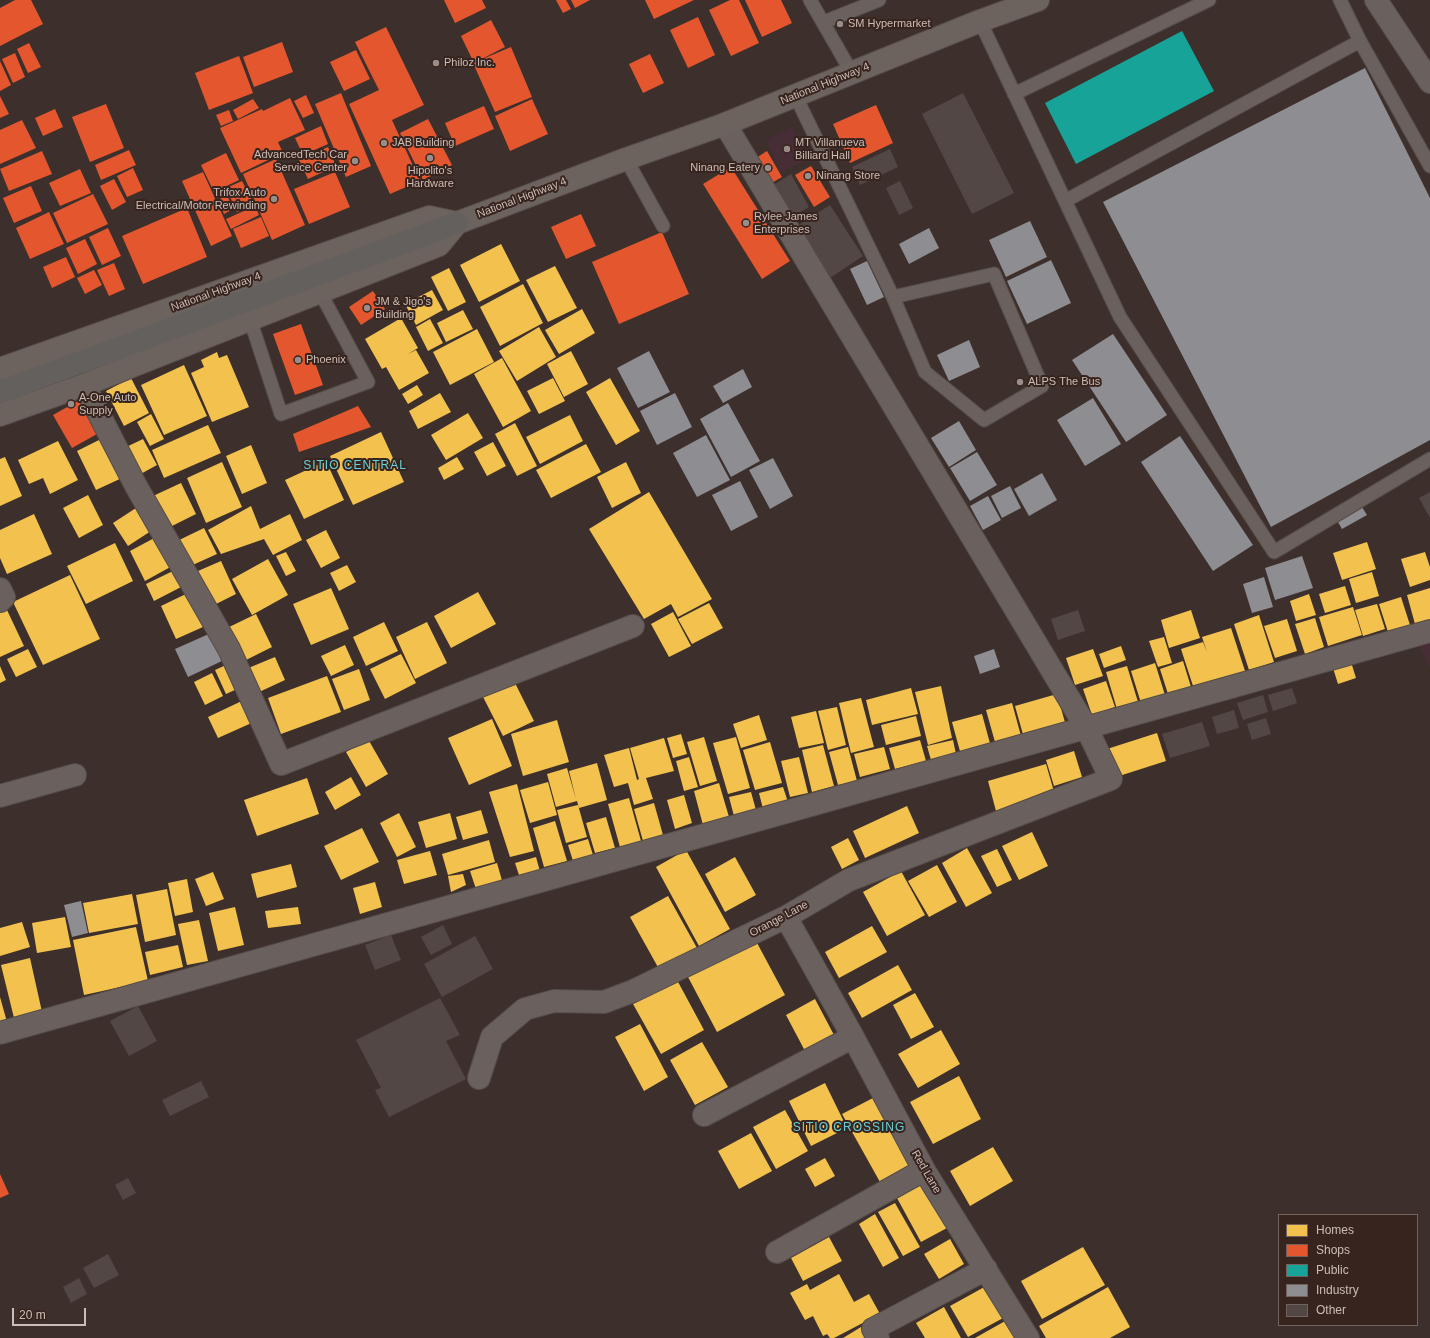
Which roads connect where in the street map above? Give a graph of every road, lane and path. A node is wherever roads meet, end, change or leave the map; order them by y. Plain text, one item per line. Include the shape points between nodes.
1 (810, 0) edge
2 (880, 0) edge
3 (1038, 0) edge
4 (1209, 0) edge
5 (1340, 0) edge
6 (1376, 0) edge
7 (980, 21) junction
8 (824, 22) junction
9 (1360, 42) junction
10 (852, 73) junction
11 (1430, 82) edge
12 (1014, 94) junction
13 (796, 97) junction
14 (725, 124) junction
15 (626, 159) junction
16 (1430, 166) edge
17 (1065, 201) junction
18 (456, 222) junction
19 (663, 226) dead end
20 (320, 292) junction
21 (893, 297) junction
22 (250, 319) junction
23 (0, 369) edge
24 (84, 385) junction
25 (0, 392) edge
26 (0, 415) edge
27 (1430, 459) edge
28 (0, 589) edge
29 (0, 602) edge
30 (633, 626) dead end
31 (1430, 631) edge
32 (1086, 727) junction
33 (75, 775) dead end
34 (0, 796) edge
35 (786, 918) junction
36 (0, 1033) edge
37 (853, 1037) junction
38 (479, 1078) dead end
39 (704, 1115) dead end
40 (924, 1170) junction
41 (777, 1252) dead end
42 (986, 1269) junction
43 (878, 1338) edge
44 (1028, 1338) edge

1 - 8 lane
2 - 8 lane
3 - 7 main road, National Highway 4
4 - 12 lane
5 - 9 lane
6 - 11 street
7 - 10 main road, National Highway 4
7 - 12 lane
8 - 10 lane
9 - 16 lane
9 - 17 lane
10 - 13 main road, National Highway 4
12 - 17 lane
13 - 14 main road, National Highway 4
13 - 21 lane
14 - 15 main road, National Highway 4
14 - 32 street
15 - 18 main road, National Highway 4
15 - 19 lane
17 - 27 lane via 1120,317 1274,552
18 - 20 main road via 439,245
18 - 23 main road, National Highway 4 via 429,217
18 - 25 highway
20 - 22 main road
20 - 22 lane via 368,382 281,414
21 - 21 lane via 994,274 1042,386 984,420 925,372
22 - 24 main road
24 - 26 main road
24 - 30 street via 136,486 228,649 281,764
28 - 29 street via 4,597
31 - 32 street
32 - 35 street, Orange Lane via 1111,780 849,880
32 - 36 street
33 - 34 street
35 - 37 street, Red Lane
35 - 38 street, Orange Lane via 633,991 604,1002 554,1001 525,1009 492,1037
37 - 39 street
37 - 40 street, Red Lane
40 - 41 street
40 - 42 street, Red Lane
42 - 43 street via 873,1329
42 - 44 street, Red Lane

